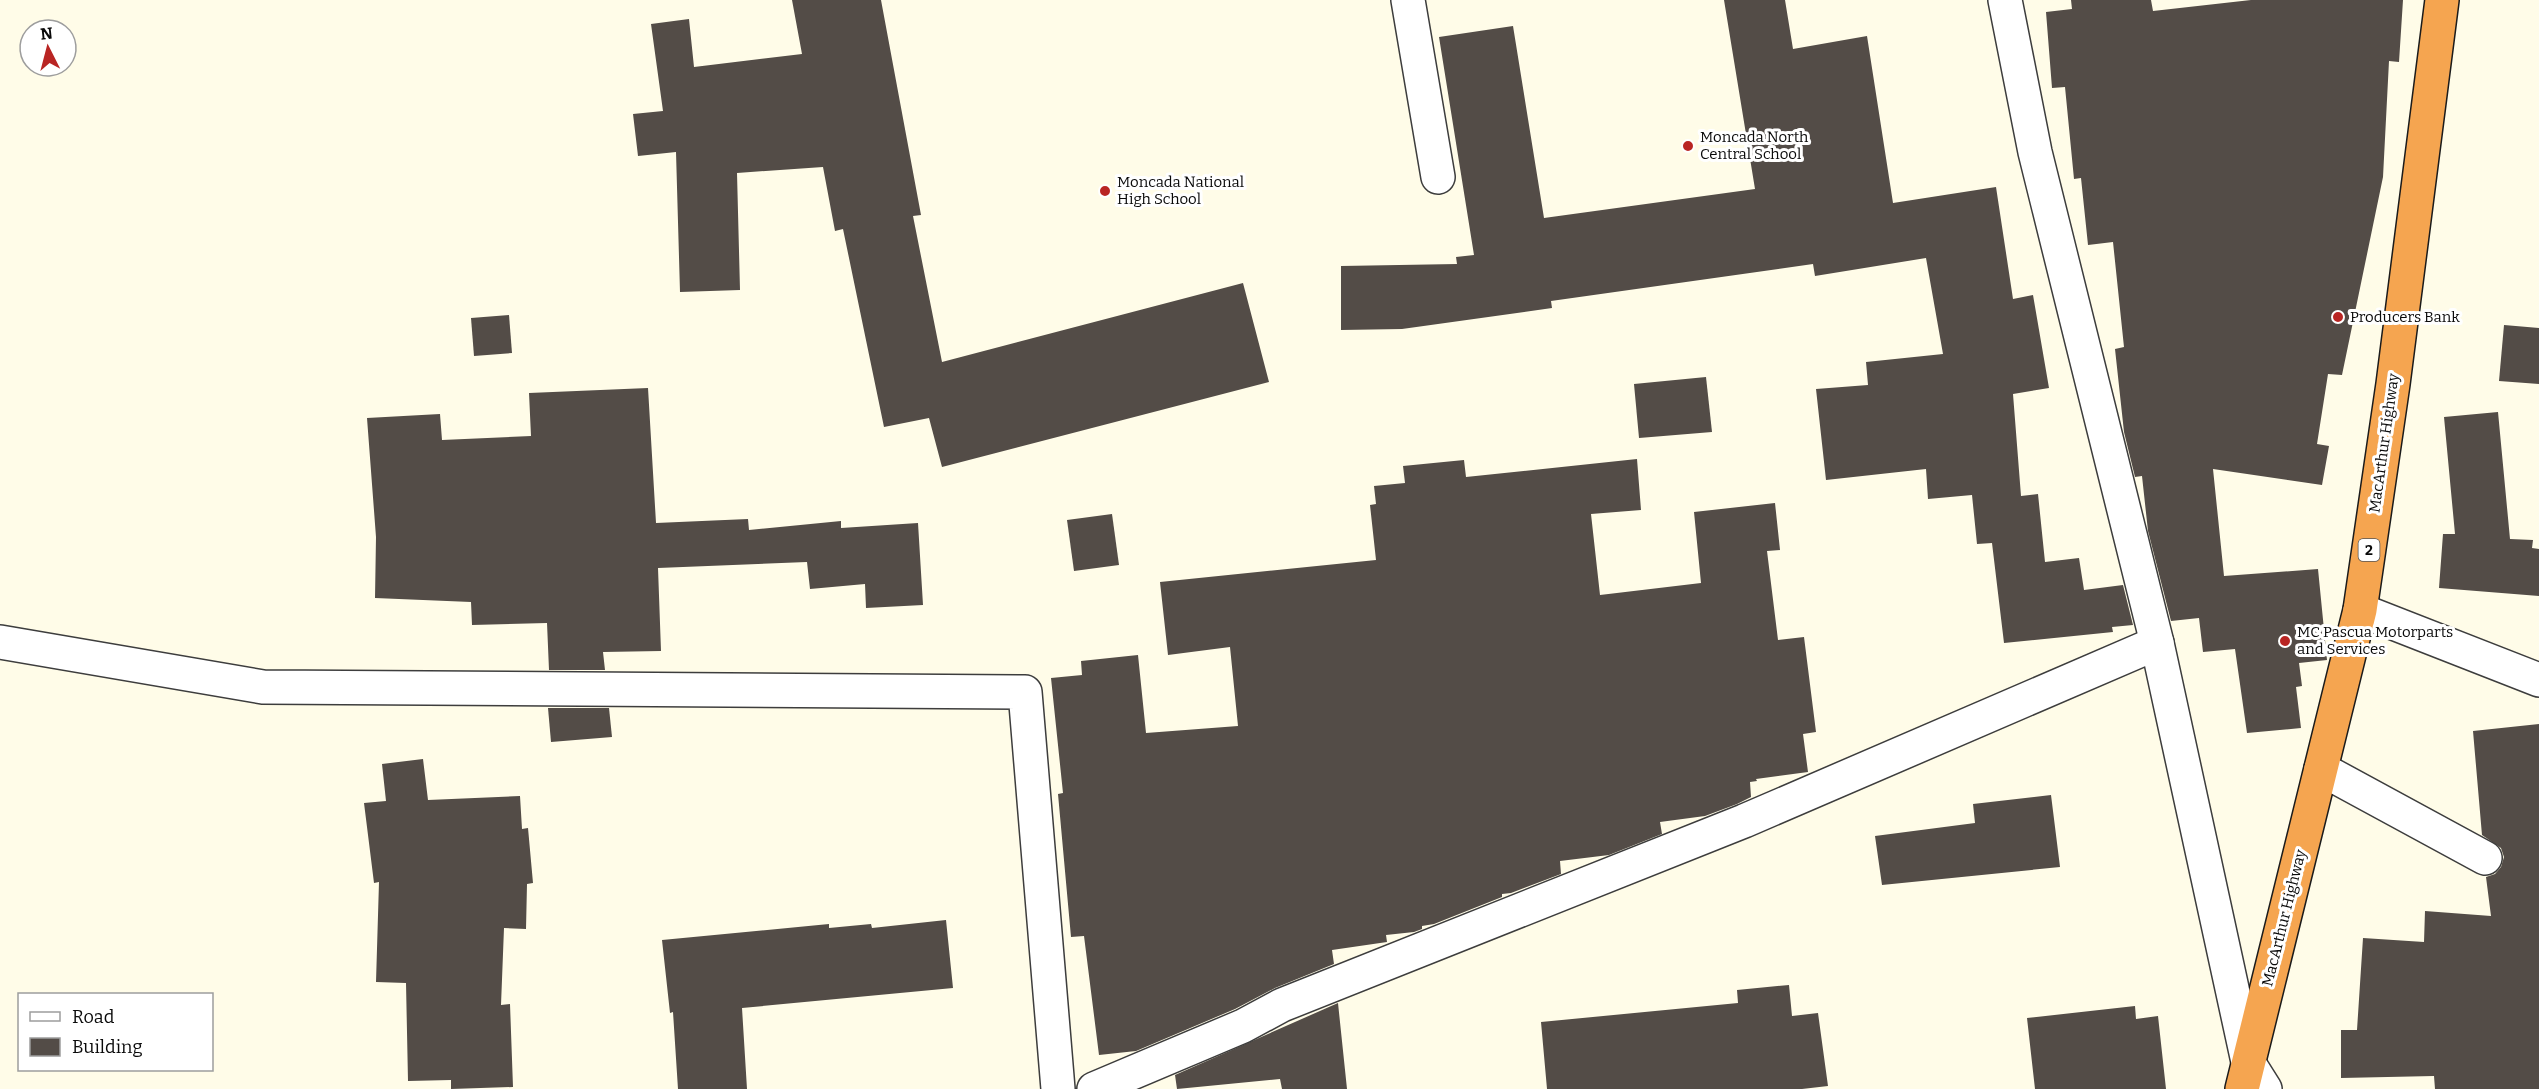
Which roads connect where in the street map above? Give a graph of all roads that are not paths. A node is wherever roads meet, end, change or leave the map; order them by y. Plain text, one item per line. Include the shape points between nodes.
1 (1408, 0) edge
2 (2005, 0) edge
3 (2442, 0) edge
4 (1438, 177) dead end
5 (2360, 610) junction
6 (0, 642) edge
7 (2157, 643) junction
8 (2539, 680) edge
9 (2321, 769) junction
10 (2484, 858) dead end
11 (2245, 1075) edge
12 (1058, 1089) edge
13 (1094, 1089) edge
14 (2265, 1089) edge

1 - 4 street
2 - 7 street via 2035,152
3 - 5 highway, MacArthur Highway / 2
5 - 8 street
5 - 9 highway, MacArthur Highway / 2
6 - 12 street via 262,687 1025,692
7 - 11 street
7 - 13 street via 1744,821 1282,1005 1243,1026
9 - 10 street
9 - 11 highway, MacArthur Highway / 2
11 - 14 street

